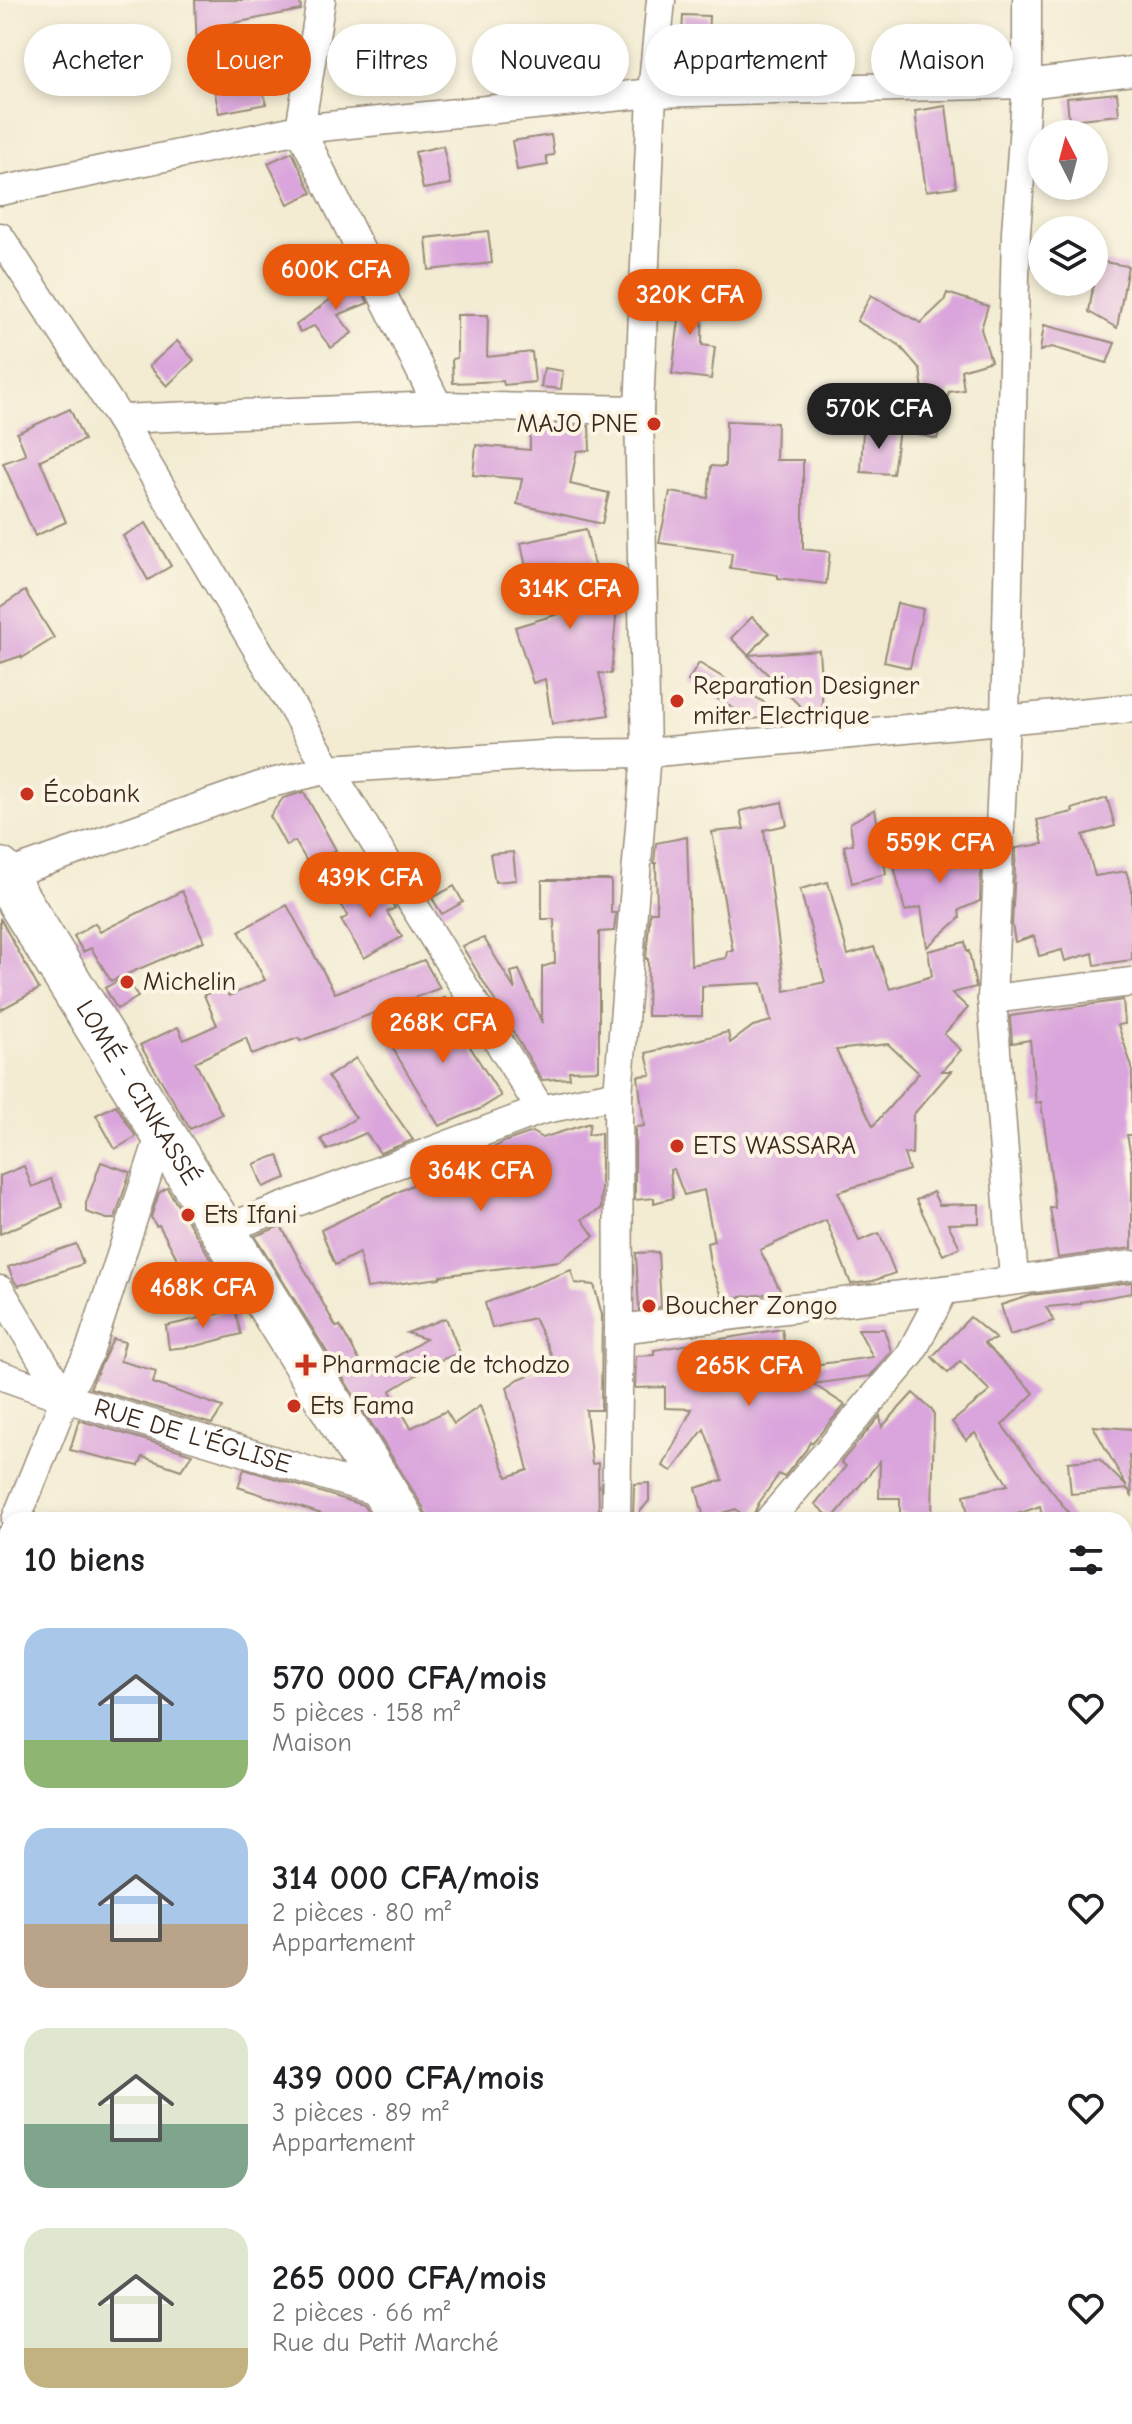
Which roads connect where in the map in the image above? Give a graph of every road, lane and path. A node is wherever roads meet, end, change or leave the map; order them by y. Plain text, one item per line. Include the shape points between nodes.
1 (321, 0) edge
2 (661, 0) edge
3 (1027, 0) edge
4 (659, 24) edge
5 (1132, 71) edge
6 (1027, 84) junction
7 (855, 88) edge
8 (645, 94) edge
9 (652, 96) edge
10 (300, 129) junction
11 (0, 191) edge
12 (0, 237) edge
13 (438, 406) junction
14 (639, 410) junction
15 (120, 419) junction
16 (1132, 708) edge
17 (1005, 719) junction
18 (646, 753) junction
19 (329, 769) junction
20 (1, 874) edge
21 (1132, 982) edge
22 (992, 999) junction
23 (618, 1094) junction
24 (541, 1110) junction
25 (162, 1130) junction
26 (222, 1230) junction
27 (1132, 1265) edge
28 (1014, 1279) junction
29 (0, 1290) edge
30 (944, 1290) junction
31 (619, 1329) junction
32 (0, 1375) edge
33 (65, 1398) junction
34 (394, 1507) edge
35 (19, 1512) edge
36 (616, 1512) edge
37 (776, 1512) edge

1 - 10 street
2 - 4 street
3 - 6 street
5 - 6 street
6 - 7 street
6 - 17 street via 1016,232
8 - 10 street
9 - 14 street
10 - 11 street
10 - 13 street
12 - 15 street
13 - 14 street
13 - 15 street
14 - 18 street
15 - 19 street
16 - 17 street
17 - 18 street
17 - 22 street
18 - 19 street
18 - 23 street
19 - 20 street via 263,785
19 - 24 street
20 - 25 highway, LOMÉ - CINKASSÉ
21 - 22 street
22 - 28 street
23 - 24 street
23 - 31 street
24 - 26 street
25 - 26 highway, LOMÉ - CINKASSÉ
25 - 33 street via 89,1353
26 - 34 highway, LOMÉ - CINKASSÉ
27 - 28 street
28 - 30 street
29 - 33 street
30 - 31 street
30 - 37 street via 910,1355
31 - 36 street
32 - 33 street, RUE DE L'ÉGLISE
33 - 34 street, RUE DE L'ÉGLISE
33 - 35 street

